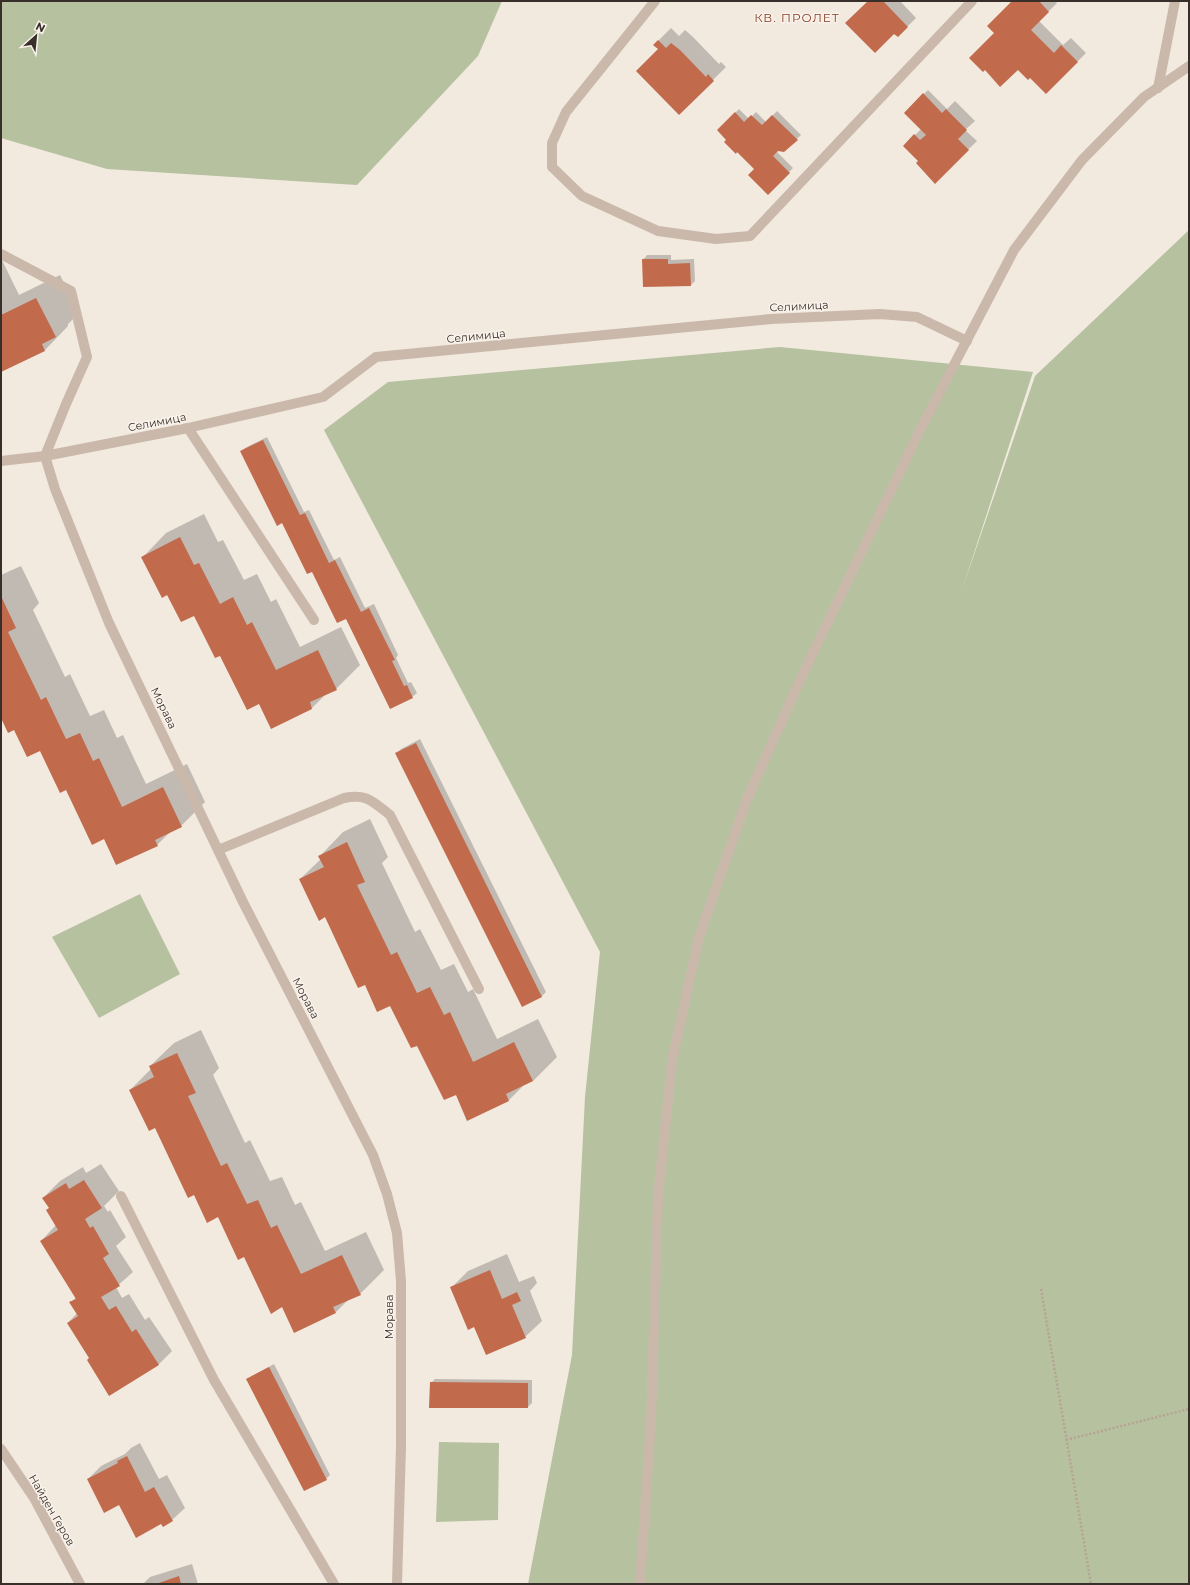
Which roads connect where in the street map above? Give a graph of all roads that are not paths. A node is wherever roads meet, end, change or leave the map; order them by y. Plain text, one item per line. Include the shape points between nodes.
1 (655, 1) edge
2 (972, 1) edge
3 (1175, 1) edge
4 (1189, 66) edge
5 (1158, 88) junction
6 (1, 254) edge
7 (967, 341) junction
8 (188, 428) junction
9 (45, 456) junction
10 (1, 461) edge
11 (314, 620) dead end
12 (218, 850) junction
13 (479, 989) dead end
14 (121, 1196) dead end
15 (1, 1449) edge
16 (80, 1584) edge
17 (334, 1584) edge
18 (397, 1584) edge
19 (640, 1584) edge

1 - 2 street via 566,112 552,143 552,167 582,196 658,230 716,239 750,236
3 - 5 street
4 - 5 street
5 - 7 street via 1144,97 1082,160 1014,250
6 - 9 street via 71,291 87,357
7 - 8 street, Селимица via 917,317 880,314 771,319 376,358 323,397
7 - 19 street via 918,435 801,678 747,799 699,937 672,1060 658,1197 651,1420
8 - 9 street, Селимица
8 - 11 street
9 - 10 street, Селимица
9 - 12 street, Морава via 54,489 110,623
12 - 13 street via 344,798 356,795 369,799 390,816
12 - 18 street, Морава via 373,1155 397,1233 402,1281
14 - 17 street via 214,1380
15 - 16 street, Найден Геров via 34,1498

